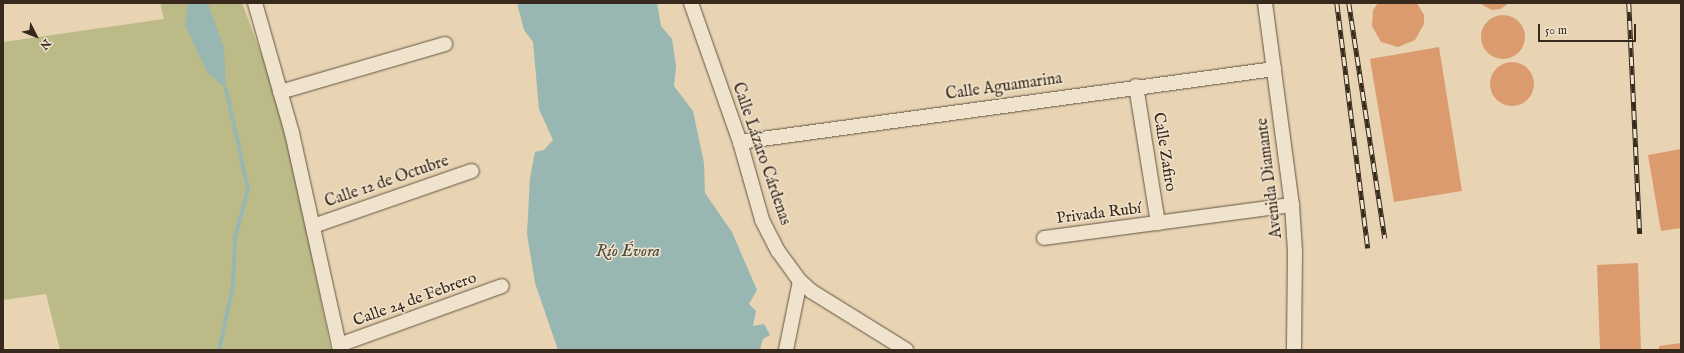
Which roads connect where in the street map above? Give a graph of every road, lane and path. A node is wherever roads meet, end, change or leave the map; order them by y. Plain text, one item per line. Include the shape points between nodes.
1 (255, 3) edge
2 (691, 3) edge
3 (1265, 3) edge
4 (445, 44) dead end
5 (1274, 69) junction
6 (1136, 86) junction
7 (280, 92) junction
8 (740, 142) junction
9 (472, 171) dead end
10 (1292, 205) junction
11 (1158, 224) junction
12 (313, 226) junction
13 (1044, 238) dead end
14 (800, 281) junction
15 (502, 286) dead end
16 (340, 348) edge
17 (786, 350) edge
18 (906, 350) edge
19 (1294, 350) edge

1 - 7 street
2 - 8 street, Calle Lázaro Cárdenas
3 - 5 street, Avenida Diamante
4 - 7 street
5 - 6 street, Calle Aguamarina
5 - 10 street, Avenida Diamante
6 - 8 street, Calle Aguamarina
6 - 11 street, Calle Zafiro
7 - 12 street
8 - 14 street, Calle Lázaro Cárdenas via 762,220 778,251
9 - 12 street, Calle 12 de Octubre
10 - 11 street, Privada Rubí
10 - 19 street, Avenida Diamante via 1295,252
11 - 13 street, Privada Rubí
12 - 16 street
14 - 17 street
14 - 18 street, Calle Lázaro Cárdenas via 824,300
15 - 16 street, Calle 24 de Febrero

